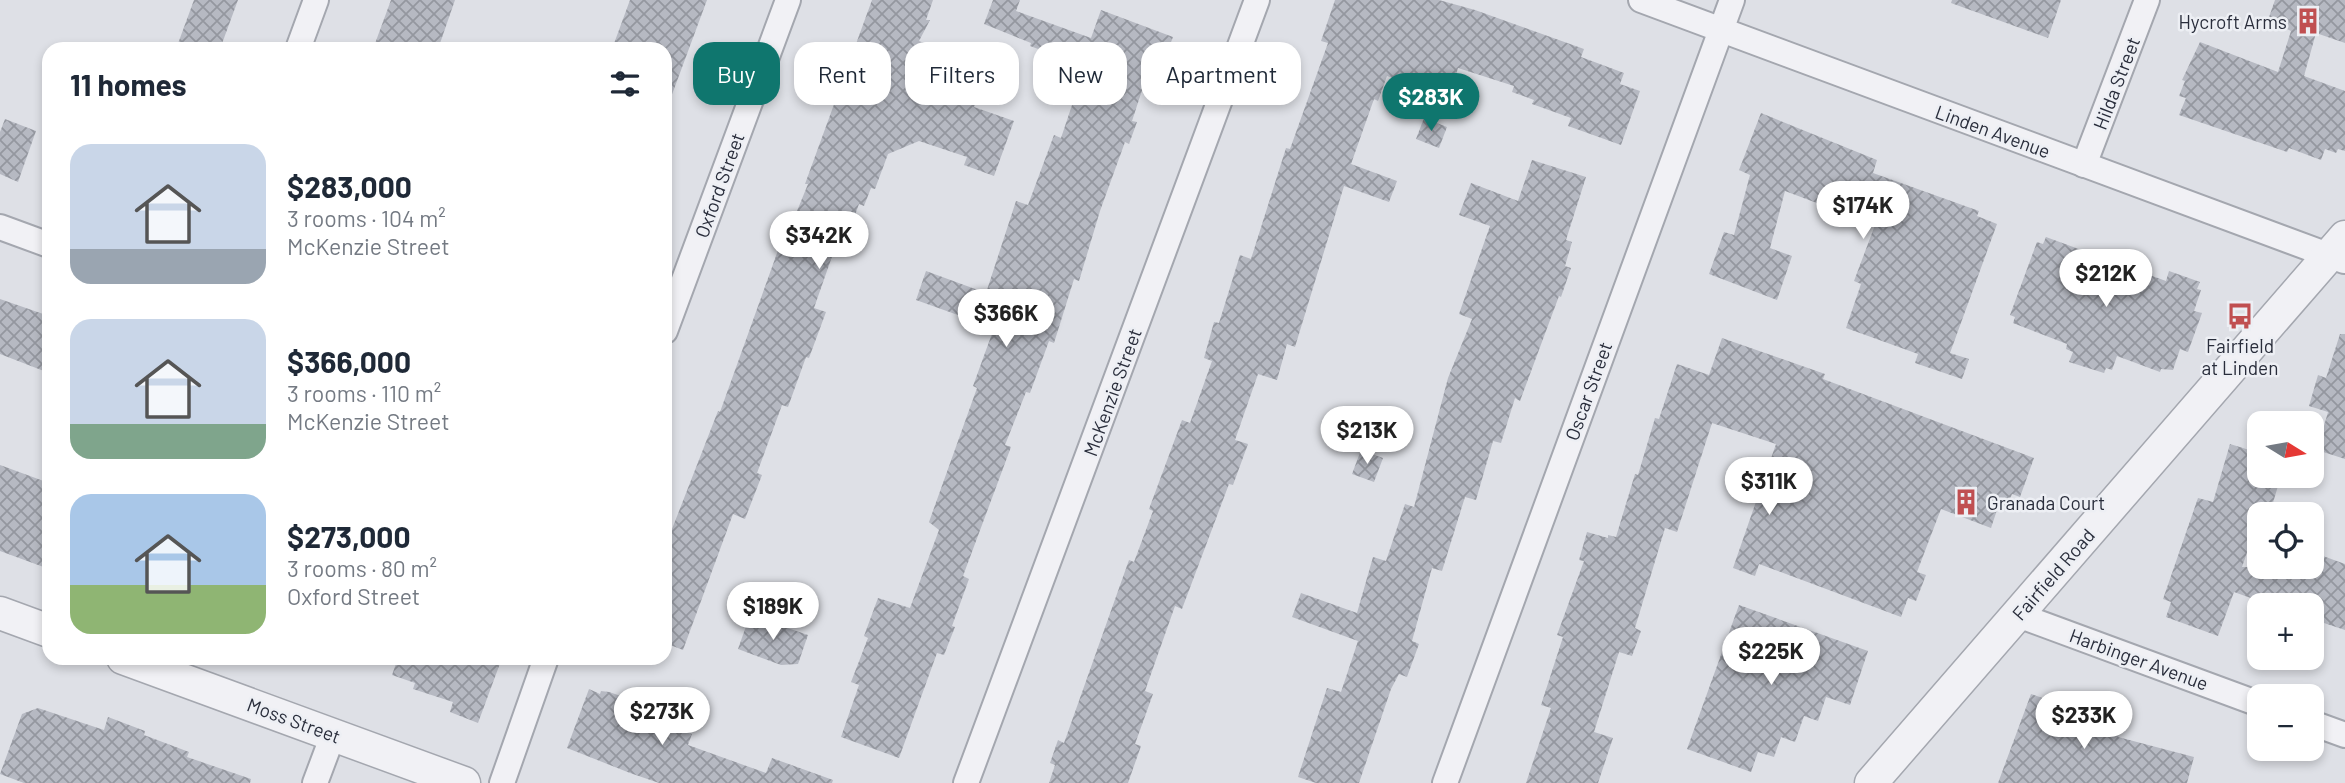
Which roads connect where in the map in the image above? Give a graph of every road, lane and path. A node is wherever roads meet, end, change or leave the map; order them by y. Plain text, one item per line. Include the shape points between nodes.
1 (316, 0) edge
2 (788, 0) edge
3 (1258, 0) edge
4 (1641, 0) edge
5 (1732, 0) edge
6 (2147, 0) edge
7 (1721, 30) junction
8 (301, 42) edge
9 (2084, 165) junction
10 (0, 227) edge
11 (42, 242) edge
12 (2340, 251) edge
13 (672, 312) edge
14 (1, 615) edge
15 (2018, 615) junction
16 (42, 629) edge
17 (142, 665) edge
18 (544, 665) edge
19 (2247, 700) edge
20 (2324, 727) edge
21 (334, 735) junction
22 (2345, 735) edge
23 (315, 783) edge
24 (464, 783) edge
25 (502, 783) edge
26 (966, 783) edge
27 (1445, 783) edge
28 (1871, 783) edge

1 - 8 street
2 - 13 street, Oxford Street
3 - 26 street, McKenzie Street
4 - 7 street, Linden Avenue
5 - 7 street, Oscar Street
6 - 9 street, Hilda Street
7 - 9 street, Linden Avenue
7 - 27 street, Oscar Street
9 - 12 street, Linden Avenue
10 - 11 street
12 - 15 street, Fairfield Road
14 - 16 street
15 - 19 street, Harbinger Avenue
15 - 28 street, Fairfield Road
17 - 21 street, Moss Street
18 - 25 street
20 - 22 street
21 - 23 street
21 - 24 street, Moss Street

